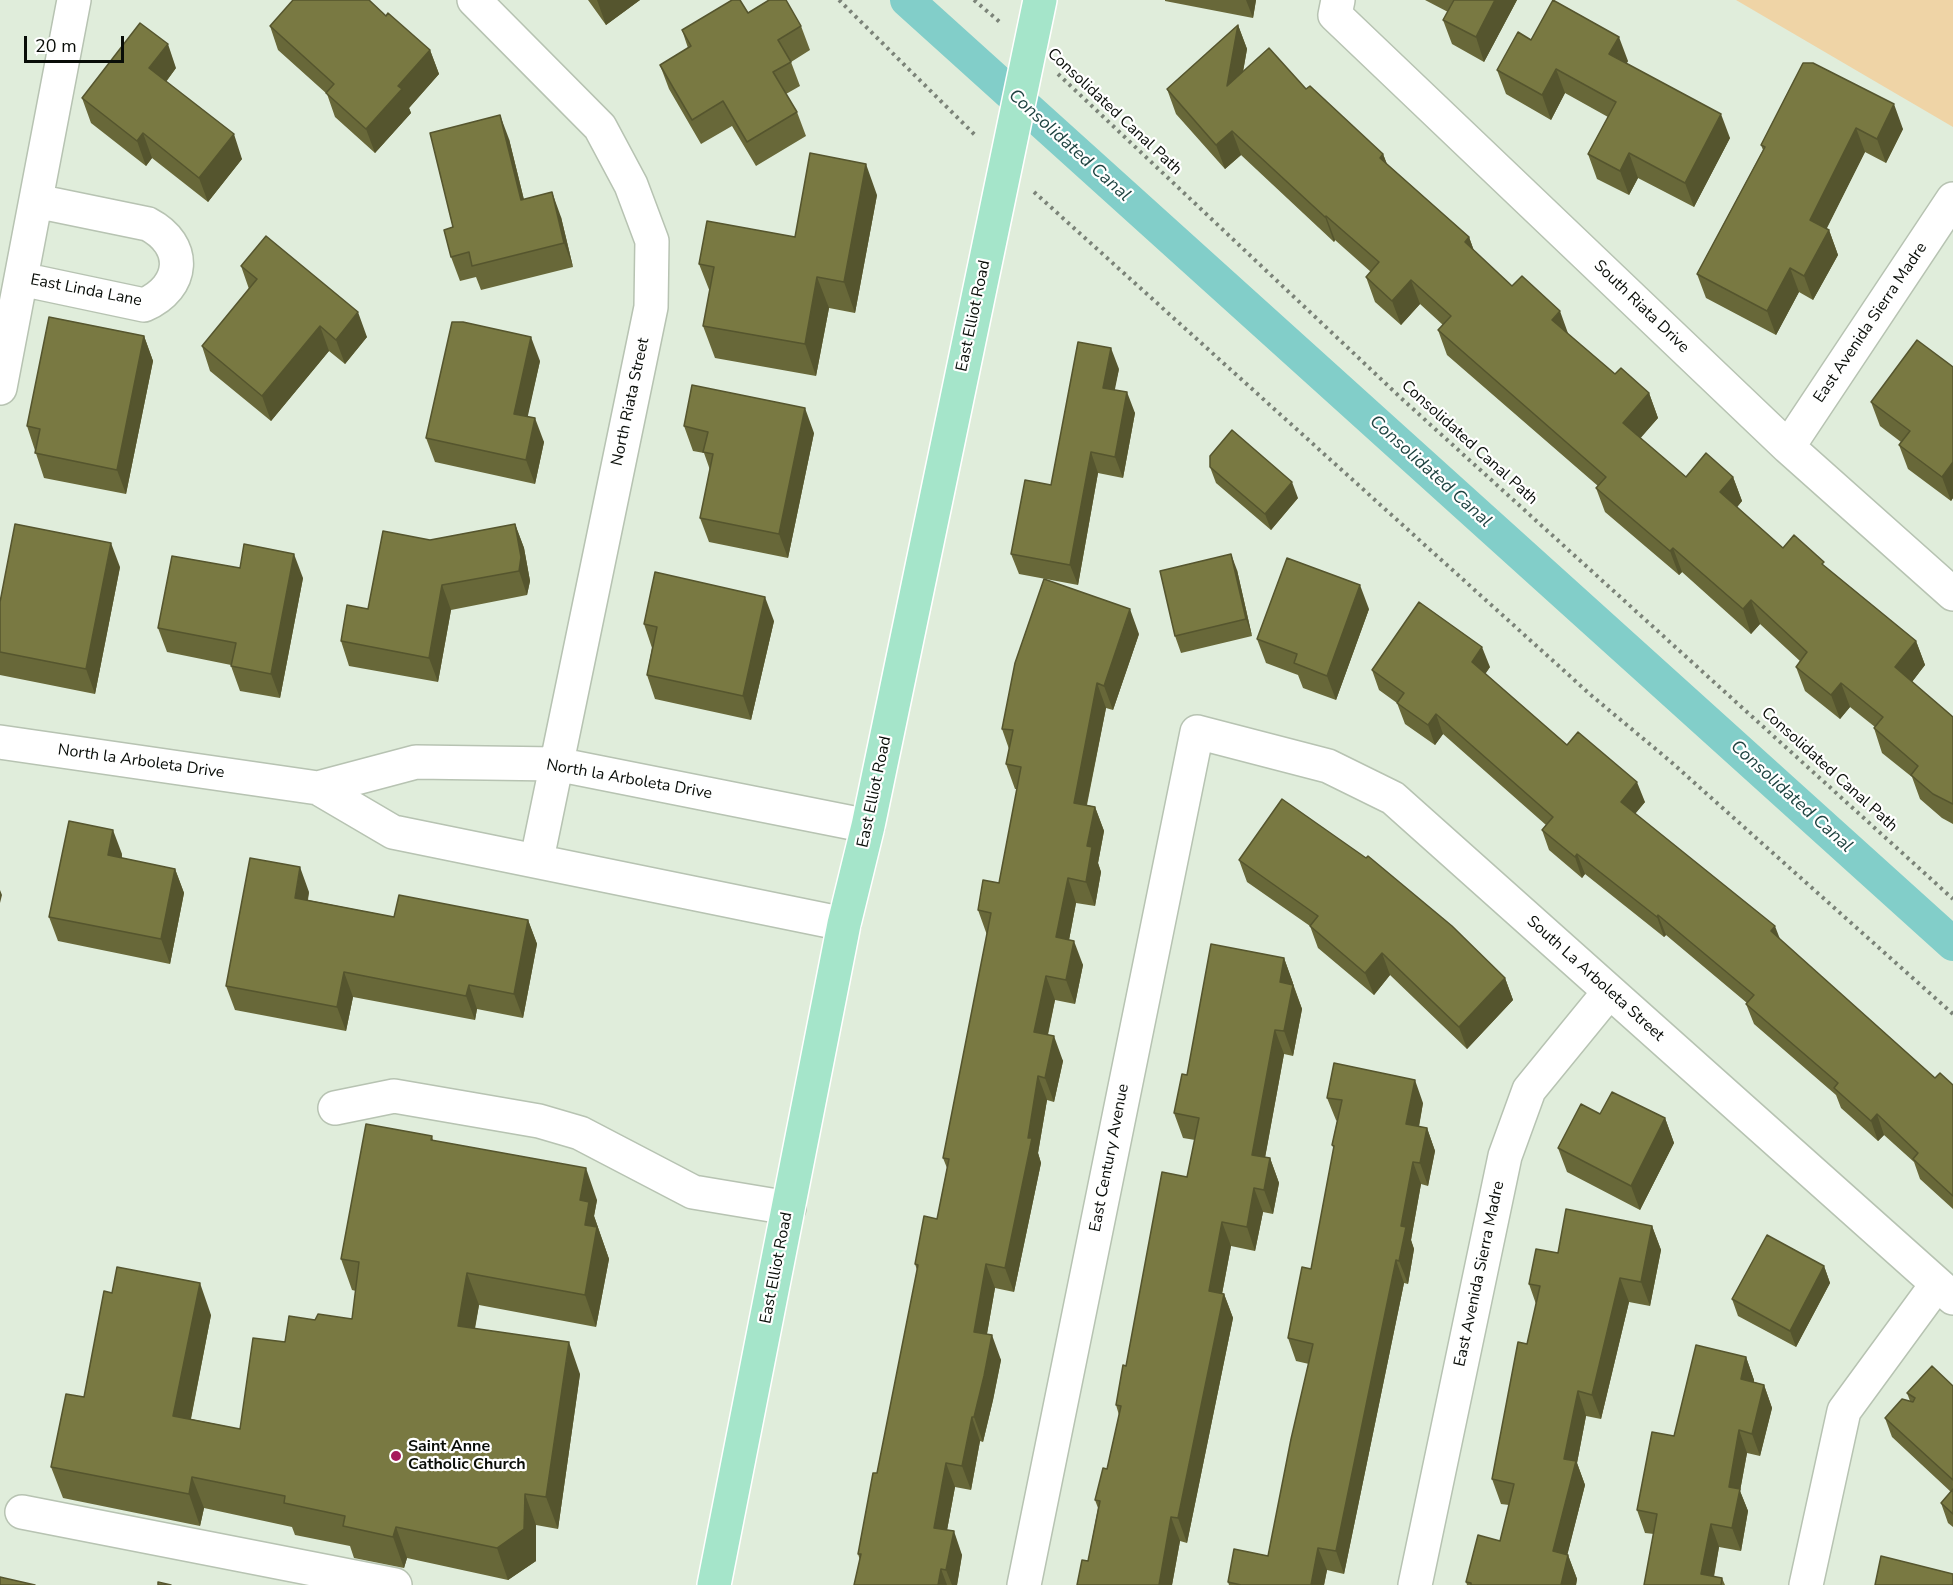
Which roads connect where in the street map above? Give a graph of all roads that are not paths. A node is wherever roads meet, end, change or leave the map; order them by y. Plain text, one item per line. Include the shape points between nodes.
1 (74, 0) edge
2 (474, 0) edge
3 (1040, 0) edge
4 (1336, 7) edge
5 (1953, 200) edge
6 (36, 201) junction
7 (21, 279) junction
8 (0, 388) edge
9 (1788, 447) junction
10 (1953, 594) edge
11 (1197, 732) joint
12 (0, 742) edge
13 (556, 764) junction
14 (318, 788) junction
15 (868, 826) junction
16 (537, 859) junction
17 (844, 924) junction
18 (1609, 992) junction
19 (335, 1108) dead end
20 (789, 1208) junction
21 (1945, 1291) edge
22 (22, 1512) dead end
23 (395, 1585) edge
24 (714, 1585) edge
25 (1024, 1585) edge
26 (1415, 1585) edge
27 (1806, 1585) edge

1 - 6 street, East Linda Lane
2 - 13 street, North Riata Street via 600,127 631,185 652,241 651,307
3 - 15 main road, East Elliot Road
4 - 9 street, South Riata Drive
5 - 9 street, East Avenida Sierra Madre
6 - 7 street, East Linda Lane
6 - 7 street, East Linda Lane via 148,224 164,232 175,252 177,267 171,285 158,299 144,305
7 - 8 street, East Linda Lane
9 - 10 street, South Riata Drive
11 - 18 street, South La Arboleta Street via 1328,766 1393,798
11 - 25 street, East Century Avenue
12 - 14 street, North la Arboleta Drive
13 - 14 street, North la Arboleta Drive via 416,762
13 - 15 street, North la Arboleta Drive
13 - 16 street, North Riata Street
14 - 16 street, North la Arboleta Drive via 393,832
15 - 17 main road, East Elliot Road
16 - 17 street, North la Arboleta Drive
17 - 20 main road, East Elliot Road
18 - 21 street, South La Arboleta Street
18 - 26 street, East Avenida Sierra Madre via 1529,1090 1505,1156
19 - 20 street via 394,1096 539,1121 580,1133 693,1192
20 - 24 main road, East Elliot Road
21 - 27 street via 1844,1411
22 - 23 street

